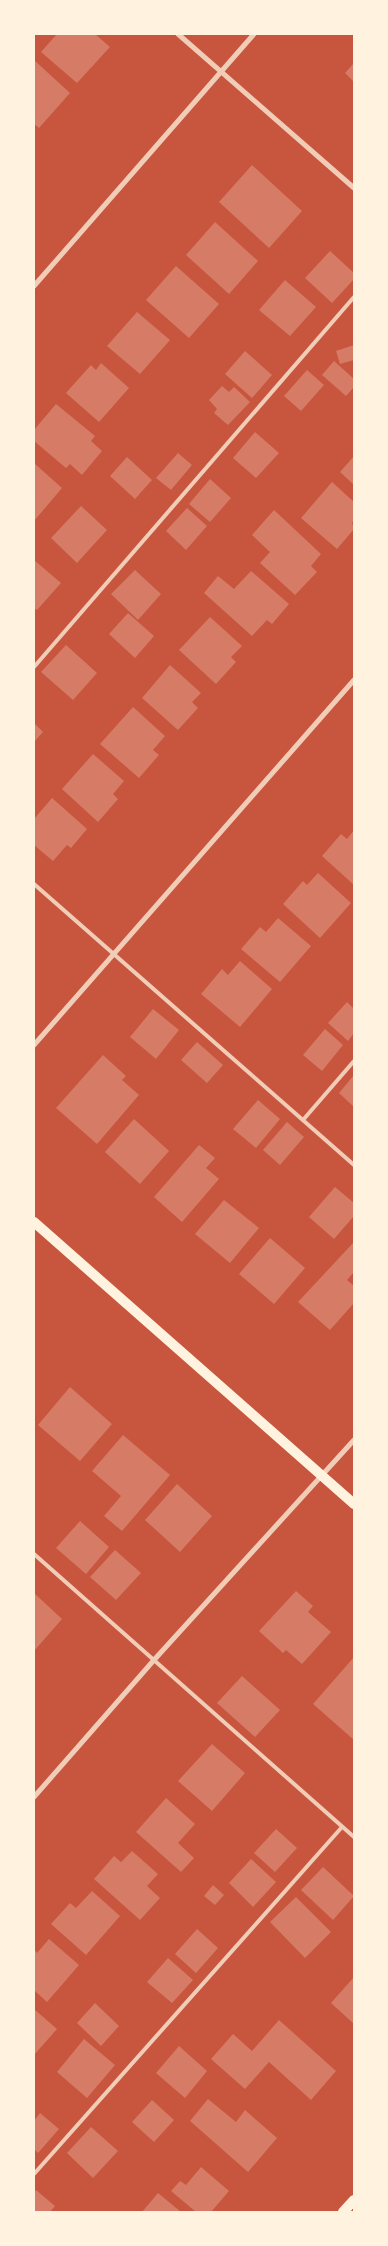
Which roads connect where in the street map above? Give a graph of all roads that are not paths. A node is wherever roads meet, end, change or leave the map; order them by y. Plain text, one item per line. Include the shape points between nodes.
1 (178, 34) edge
2 (254, 34) edge
3 (221, 72) junction
4 (354, 188) edge
5 (34, 286) edge
6 (354, 297) edge
7 (34, 667) edge
8 (354, 680) edge
9 (34, 884) edge
10 (114, 954) junction
11 (34, 1045) edge
12 (354, 1060) edge
13 (303, 1120) junction
14 (354, 1165) edge
15 (34, 1222) edge
16 (354, 1440) edge
17 (322, 1476) junction
18 (354, 1504) edge
19 (34, 1554) edge
20 (154, 1660) junction
21 (34, 1797) edge
22 (342, 1827) junction
23 (354, 1837) edge
24 (34, 2174) edge
25 (354, 2200) edge
26 (343, 2212) edge

1 - 3 street
2 - 3 street
3 - 4 street
3 - 5 street
6 - 7 lane
8 - 10 street
9 - 10 lane
10 - 11 street
10 - 13 lane
12 - 13 lane
13 - 14 lane
15 - 17 main road
16 - 17 street
17 - 18 main road
17 - 20 street
19 - 20 lane
20 - 21 street
20 - 22 lane
22 - 23 lane
22 - 24 lane
25 - 26 main road

